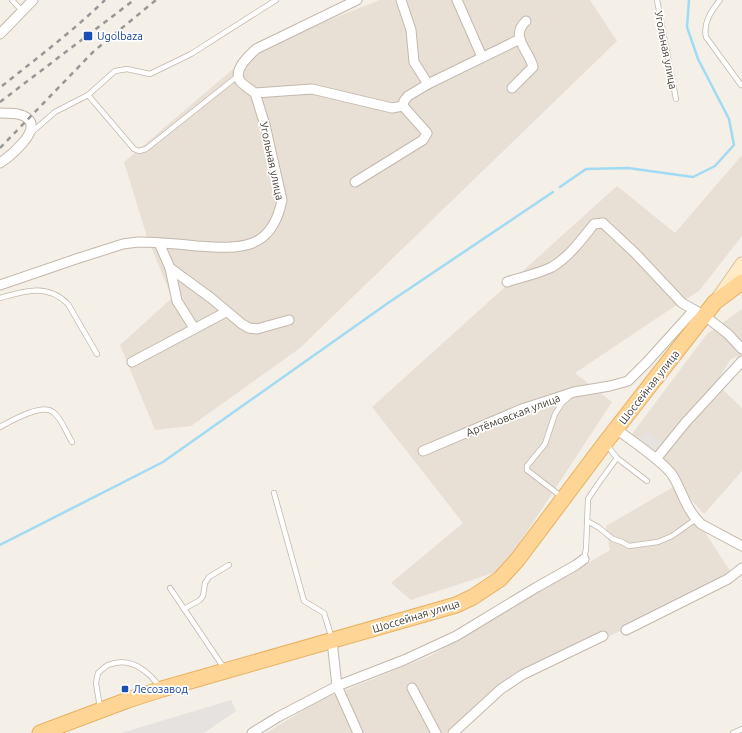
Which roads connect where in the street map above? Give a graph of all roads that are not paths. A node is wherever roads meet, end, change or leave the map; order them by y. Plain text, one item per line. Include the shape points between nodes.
1 (12, 0) edge
2 (34, 0) edge
3 (276, 0) edge
4 (357, 0) edge
5 (401, 0) edge
6 (457, 0) edge
7 (657, 0) edge
8 (720, 0) edge
9 (22, 11) junction
10 (526, 21) dead end
11 (0, 34) edge
12 (520, 39) junction
13 (482, 57) junction
14 (239, 75) junction
15 (428, 84) junction
16 (741, 85) dead end
17 (512, 88) dead end
18 (255, 93) junction
19 (88, 95) junction
20 (676, 99) dead end
21 (403, 106) junction
22 (0, 113) edge
23 (31, 133) junction
24 (0, 163) edge
25 (355, 182) dead end
26 (159, 242) junction
27 (742, 264) edge
28 (170, 268) junction
29 (507, 282) dead end
30 (742, 282) edge
31 (0, 285) edge
32 (0, 298) edge
33 (715, 302) junction
34 (226, 312) junction
35 (700, 313) junction
36 (289, 320) dead end
37 (194, 328) junction
38 (742, 349) edge
39 (97, 354) dead end
40 (742, 361) edge
41 (132, 362) dead end
42 (574, 392) junction
43 (0, 427) edge
44 (616, 429) junction
45 (72, 442) dead end
46 (605, 443) junction
47 (423, 452) dead end
48 (617, 458) junction
49 (656, 459) junction
50 (647, 482) dead end
51 (274, 493) dead end
52 (564, 498) junction
53 (696, 519) junction
54 (587, 521) junction
55 (742, 546) edge
56 (584, 559) joint
57 (229, 566) dead end
58 (742, 568) edge
59 (170, 588) dead end
60 (184, 609) junction
61 (626, 630) dead end
62 (603, 636) dead end
63 (332, 641) junction
64 (226, 671) junction
65 (337, 686) junction
66 (412, 688) dead end
67 (162, 689) junction
68 (101, 710) junction
69 (742, 729) edge
70 (40, 733) edge
71 (252, 733) edge
72 (358, 733) edge
73 (436, 733) edge
74 (453, 733) edge
75 (733, 733) edge

1 - 9 lane
2 - 9 street
3 - 19 lane via 191,54 150,74 127,69 115,71
4 - 14 street via 256,49 239,69
5 - 15 street via 411,30 414,62
6 - 13 street
7 - 20 lane, Угольная улица
8 - 16 lane via 704,28 706,37
9 - 11 street
10 - 12 street via 519,31
12 - 13 street
12 - 17 street via 533,67
13 - 15 street
14 - 18 street via 240,81
14 - 19 lane via 146,149 139,151 134,149
15 - 21 street via 408,96
18 - 21 street via 312,89 392,108
18 - 26 street, Угольная улица via 282,200 280,212 268,232 250,244 230,248
19 - 23 lane via 55,112
21 - 25 street via 427,134 424,140
22 - 23 street via 19,114 28,118 32,125
23 - 24 street
26 - 28 street
26 - 31 street, Угольная улица via 123,244
27 - 33 main road, Шоссейная улица
28 - 34 street
28 - 37 street via 177,301
29 - 35 street via 552,267 581,241 594,224 603,223 682,303
30 - 33 main road
32 - 39 lane via 31,291 54,293 61,297 68,304
33 - 35 main road, Шоссейная улица
34 - 36 street via 250,328 257,329
34 - 37 street
35 - 38 street via 728,334
35 - 42 street, Артёмовская улица via 628,381
35 - 44 main road, Шоссейная улица
37 - 41 street
40 - 49 street
42 - 47 street, Артёмовская улица via 522,409
42 - 52 lane via 555,414 544,444 527,470
43 - 45 lane via 16,418 48,410 55,413
44 - 46 main road, Шоссейная улица
44 - 49 street
46 - 48 lane
46 - 52 main road, Шоссейная улица
48 - 50 lane
48 - 54 lane via 588,499
49 - 53 street via 672,475 683,500
51 - 63 lane via 304,602 324,613
52 - 63 main road, Шоссейная улица via 500,579 474,597 456,605
53 - 54 lane via 672,536 658,542 629,546 613,539
53 - 55 street
54 - 56 lane
56 - 65 street via 456,636
57 - 60 lane via 209,577 204,583 203,596 200,600
58 - 61 street via 723,582
59 - 60 lane
60 - 64 lane
62 - 74 street via 522,675 501,689
63 - 64 main road, Шоссейная улица
63 - 65 street
64 - 67 main road, Шоссейная улица
65 - 71 street
65 - 72 street
66 - 73 street
67 - 68 main road, Шоссейная улица
67 - 68 lane via 152,676 133,664 120,662 108,666 98,673 96,683
68 - 70 main road, Шоссейная улица
69 - 75 lane

